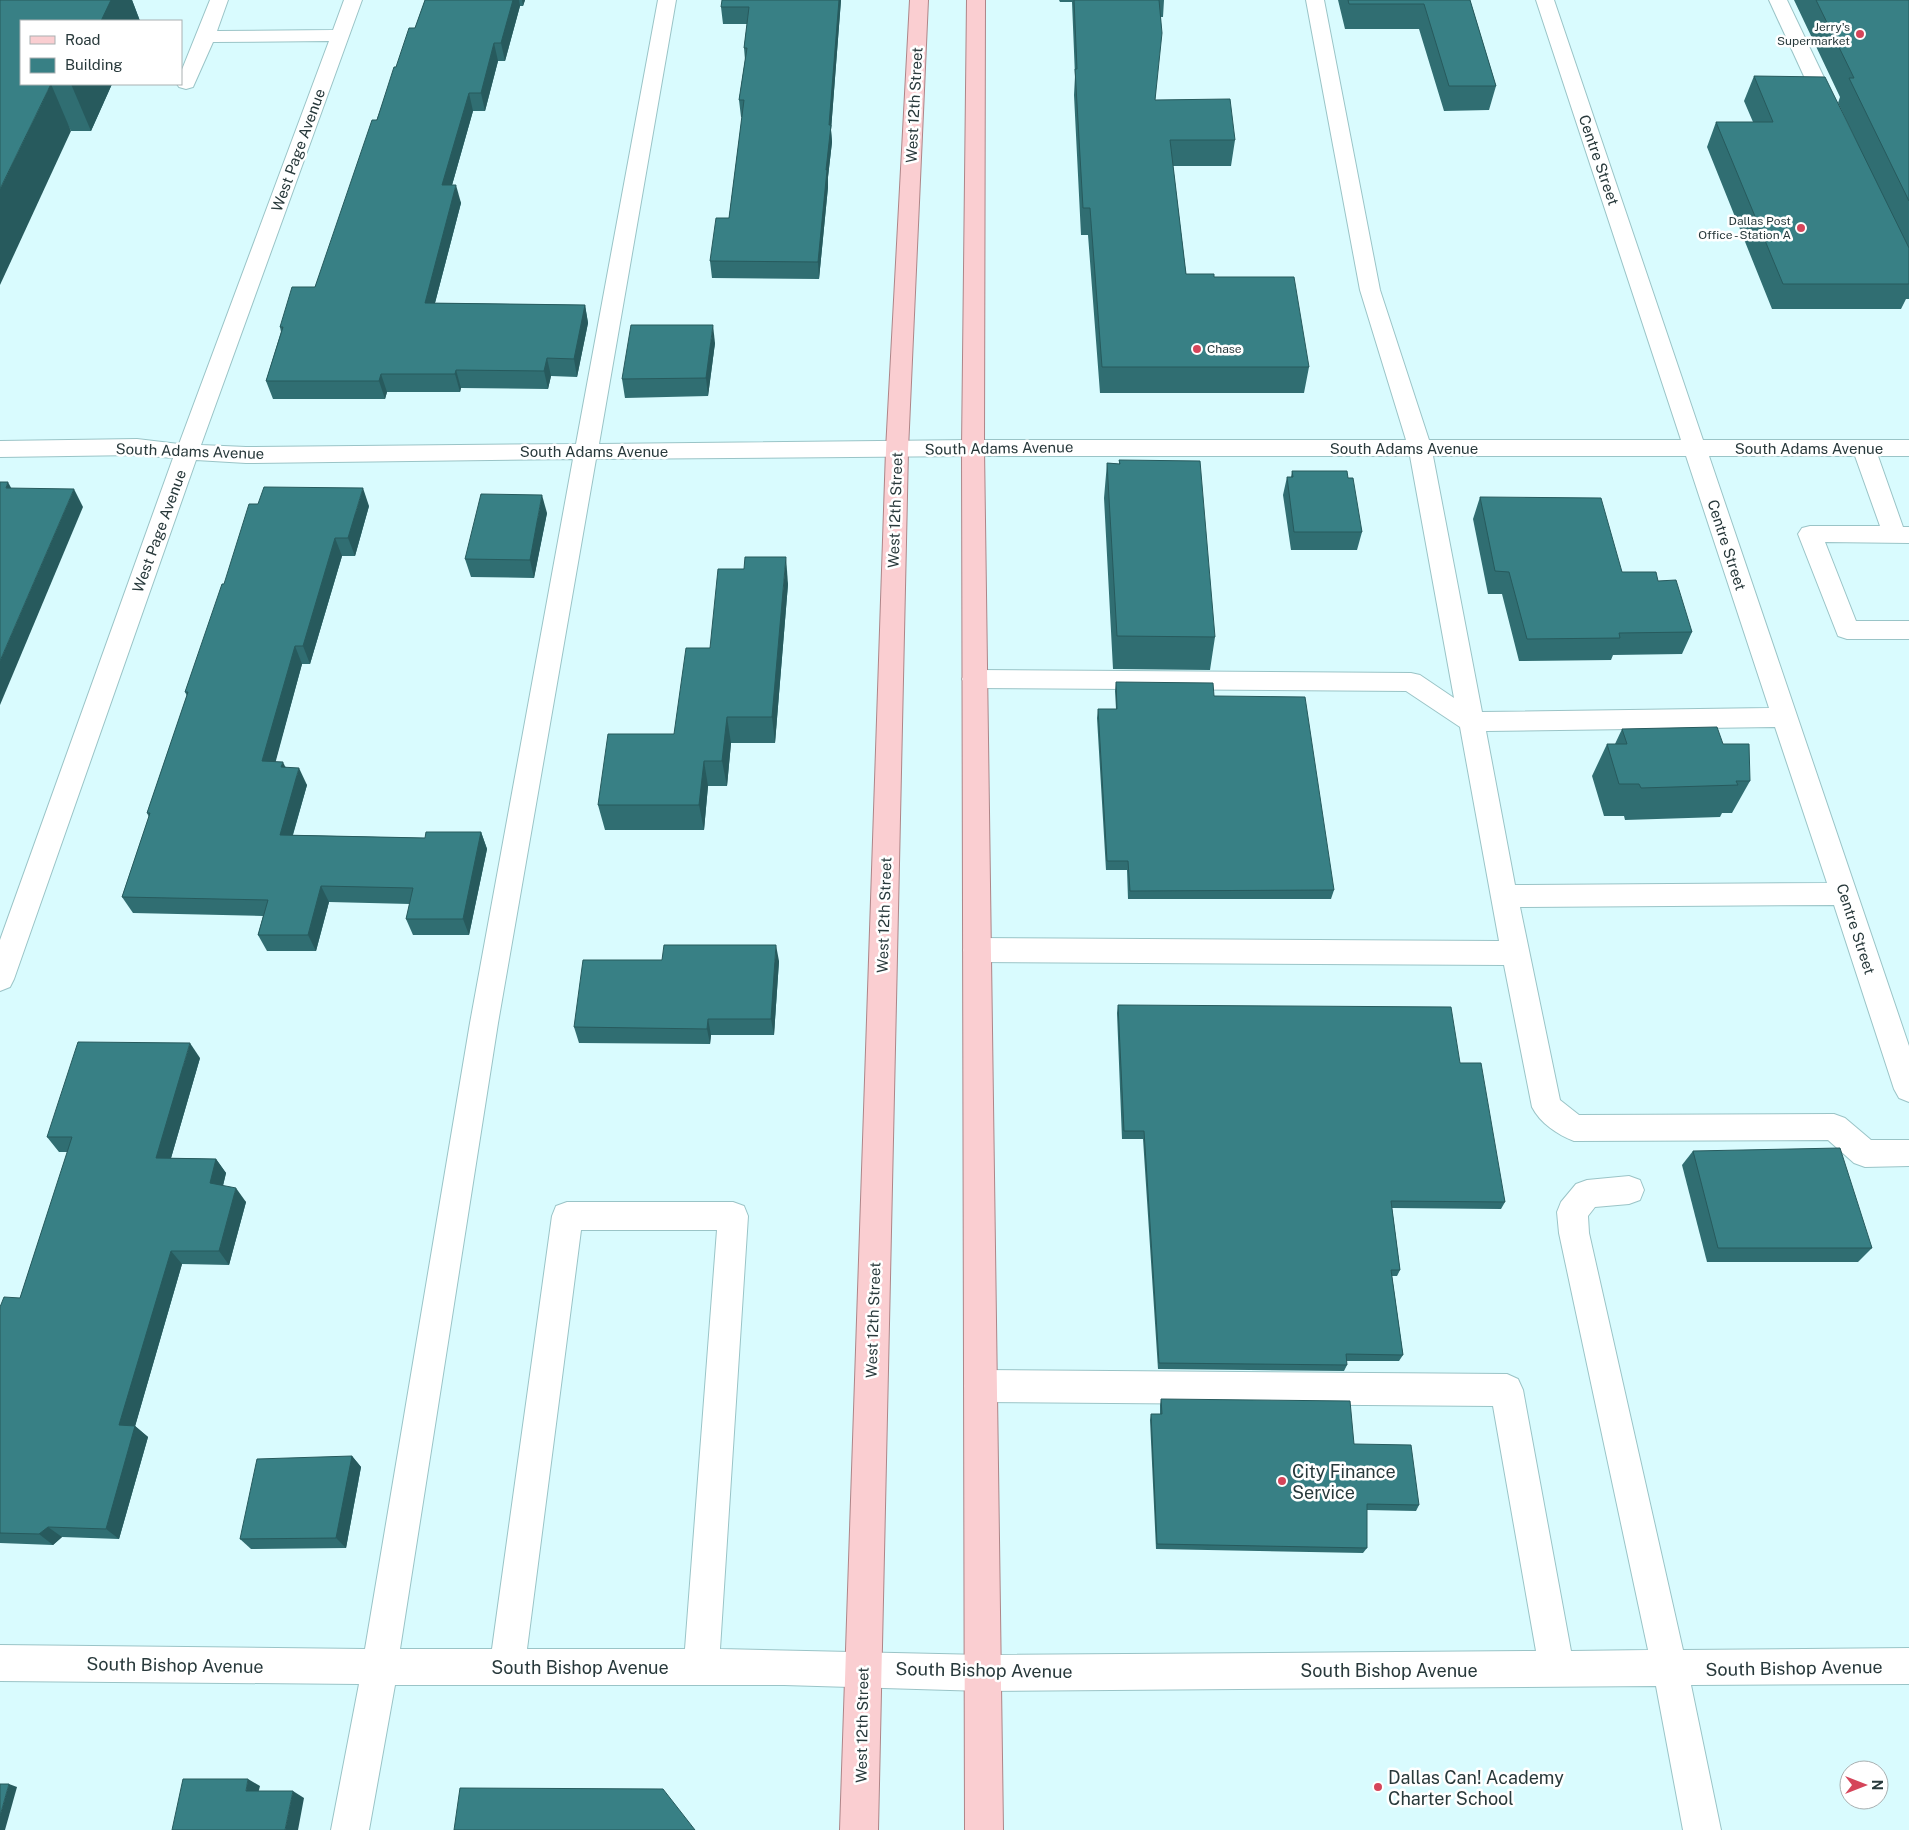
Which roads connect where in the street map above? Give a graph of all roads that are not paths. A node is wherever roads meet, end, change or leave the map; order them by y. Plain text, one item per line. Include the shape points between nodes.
1 (219, 0) edge
2 (352, 0) edge
3 (667, 0) edge
4 (919, 0) edge
5 (976, 0) edge
6 (1315, 0) edge
7 (1545, 0) edge
8 (1778, 0) edge
9 (340, 35) junction
10 (206, 37) junction
11 (186, 83) dead end
12 (1837, 125) edge
13 (973, 448) junction
14 (1420, 448) junction
15 (1694, 448) junction
16 (1864, 448) junction
17 (1909, 448) edge
18 (0, 449) edge
19 (586, 450) junction
20 (897, 450) junction
21 (187, 452) junction
22 (1902, 534) edge
23 (1909, 630) edge
24 (974, 679) junction
25 (1784, 717) junction
26 (1471, 722) junction
27 (1844, 894) junction
28 (1504, 896) junction
29 (977, 950) junction
30 (1515, 952) junction
31 (0, 979) edge
32 (1909, 1089) edge
33 (1909, 1153) edge
34 (1629, 1190) dead end
35 (980, 1386) junction
36 (0, 1663) edge
37 (1909, 1666) edge
38 (380, 1667) junction
39 (507, 1667) junction
40 (701, 1667) junction
41 (863, 1668) junction
42 (1557, 1669) junction
43 (1670, 1669) junction
44 (983, 1673) junction
45 (350, 1830) edge
46 (859, 1830) edge
47 (984, 1830) edge
48 (1702, 1830) edge

1 - 10 street
2 - 9 street, West Page Avenue
3 - 19 street
4 - 20 main road, West 12th Street
5 - 13 main road
6 - 14 street via 1370,290
7 - 15 street, Centre Street
8 - 12 street
9 - 10 street
9 - 21 street, West Page Avenue
10 - 11 street
13 - 14 street, South Adams Avenue
13 - 20 street, South Adams Avenue
13 - 24 main road
14 - 15 street, South Adams Avenue
14 - 26 street
15 - 16 street, South Adams Avenue
15 - 25 street, Centre Street
16 - 17 street, South Adams Avenue
16 - 22 street
18 - 21 street, South Adams Avenue via 137,447
19 - 20 street, South Adams Avenue
19 - 21 street, South Adams Avenue via 246,455
19 - 38 street via 484,1023
20 - 41 main road, West 12th Street
21 - 31 street, West Page Avenue
22 - 23 street via 1810,534 1847,630
24 - 26 street via 1411,682
24 - 29 main road
25 - 26 street
25 - 27 street, Centre Street
26 - 28 street
27 - 28 street
27 - 32 street, Centre Street
28 - 30 street
29 - 30 street
29 - 35 main road
30 - 33 street via 1547,1107 1574,1128 1834,1128 1865,1154
34 - 43 street via 1587,1194 1572,1212
35 - 42 street via 1507,1390
35 - 44 main road
36 - 38 street, South Bishop Avenue
37 - 43 street, South Bishop Avenue
38 - 39 street, South Bishop Avenue
38 - 45 street
39 - 40 street, South Bishop Avenue
39 - 40 street via 567,1216 733,1216
40 - 41 street, South Bishop Avenue
41 - 44 street, South Bishop Avenue
41 - 46 main road, West 12th Street
42 - 43 street, South Bishop Avenue
42 - 44 street, South Bishop Avenue
43 - 48 street
44 - 47 main road

